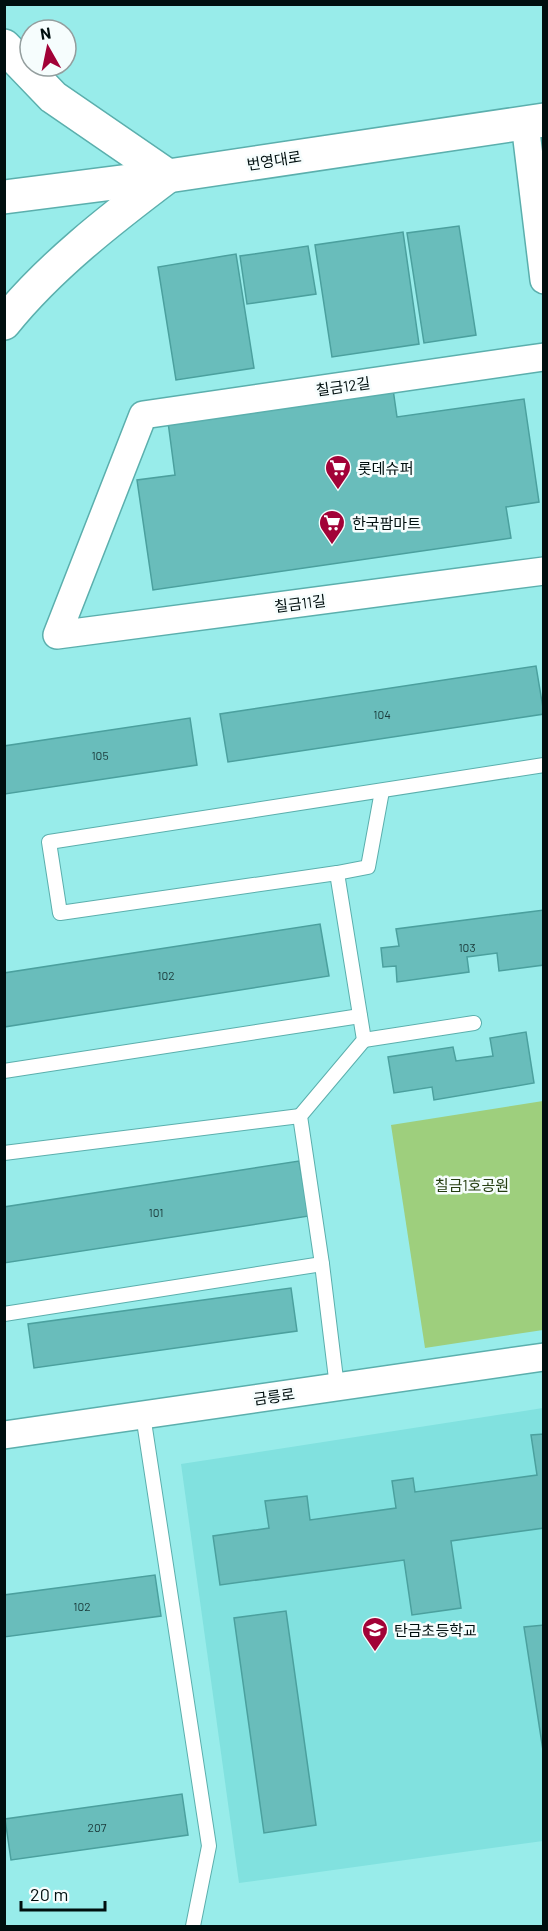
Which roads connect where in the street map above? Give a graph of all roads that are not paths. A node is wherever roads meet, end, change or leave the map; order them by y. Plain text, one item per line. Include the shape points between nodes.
1 (4, 46) edge
2 (534, 121) edge
3 (168, 176) junction
4 (4, 197) edge
5 (543, 280) edge
6 (4, 322) edge
7 (543, 357) edge
8 (543, 571) edge
9 (57, 635) joint
10 (543, 765) edge
11 (382, 791) junction
12 (337, 873) junction
13 (360, 1016) junction
14 (474, 1023) dead end
15 (364, 1040) junction
16 (4, 1071) edge
17 (300, 1116) junction
18 (4, 1153) edge
19 (322, 1264) junction
20 (4, 1314) edge
21 (543, 1357) edge
22 (337, 1387) junction
23 (144, 1415) junction
24 (4, 1434) edge
25 (193, 1926) edge

1 - 3 street via 53,97
2 - 3 street, 번영대로
2 - 5 street
3 - 4 street, 번영대로
3 - 6 street via 108,221
7 - 9 street, 칠금12길 via 143,415
8 - 9 street, 칠금11길
10 - 11 lane
11 - 12 lane via 368,867
11 - 12 lane via 49,842 60,913
12 - 13 lane
13 - 15 lane
13 - 16 lane
14 - 15 lane
15 - 17 lane
17 - 18 lane
17 - 19 lane
19 - 20 lane
19 - 22 lane
21 - 22 street, 금릉로
22 - 23 street, 금릉로
23 - 24 street, 금릉로
23 - 25 lane via 209,1846

